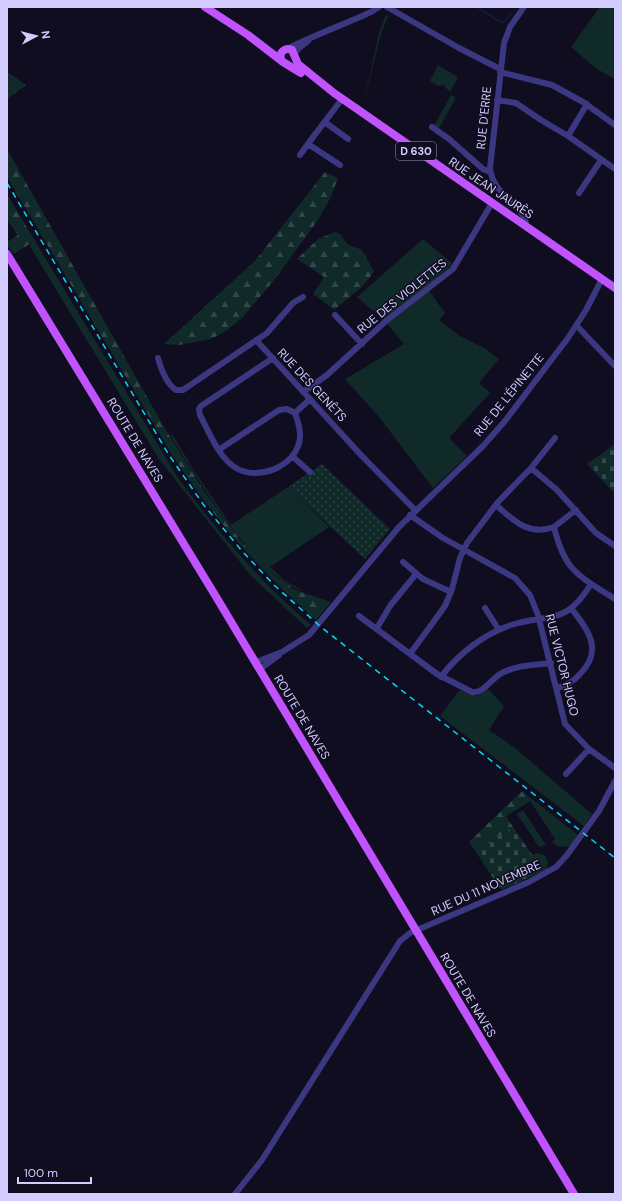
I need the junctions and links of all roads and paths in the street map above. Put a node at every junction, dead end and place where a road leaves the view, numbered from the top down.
1 (205, 7) edge
2 (379, 7) edge
3 (387, 7) edge
4 (524, 7) edge
5 (248, 35) junction
6 (314, 37) junction
7 (285, 49) junction
8 (294, 56) junction
9 (284, 61) junction
10 (500, 70) junction
11 (334, 93) junction
12 (342, 99) junction
13 (497, 100) junction
14 (587, 104) junction
15 (326, 123) junction
16 (615, 125) edge
17 (432, 127) dead end
18 (568, 136) junction
19 (348, 138) dead end
20 (308, 144) junction
21 (300, 155) dead end
22 (601, 160) junction
23 (340, 165) dead end
24 (615, 169) edge
25 (490, 172) junction
26 (579, 193) dead end
27 (492, 203) junction
28 (526, 226) junction
29 (7, 254) edge
30 (602, 279) junction
31 (615, 288) edge
32 (303, 297) dead end
33 (335, 315) dead end
34 (577, 326) junction
35 (256, 340) junction
36 (362, 344) junction
37 (158, 358) dead end
38 (273, 358) junction
39 (615, 366) edge
40 (302, 392) junction
41 (310, 400) junction
42 (295, 413) junction
43 (555, 438) dead end
44 (220, 449) junction
45 (292, 456) junction
46 (531, 468) junction
47 (310, 472) dead end
48 (496, 505) junction
49 (415, 510) junction
50 (576, 510) junction
51 (410, 515) junction
52 (554, 527) junction
53 (615, 546) edge
54 (464, 550) junction
55 (403, 562) dead end
56 (416, 574) junction
57 (591, 584) junction
58 (451, 592) junction
59 (615, 599) edge
60 (485, 608) dead end
61 (571, 608) junction
62 (360, 616) dead end
63 (540, 620) junction
64 (377, 628) junction
65 (499, 630) junction
66 (410, 654) junction
67 (551, 662) junction
68 (258, 666) junction
69 (441, 677) junction
70 (557, 688) junction
71 (589, 749) junction
72 (615, 768) edge
73 (566, 774) dead end
74 (615, 781) edge
75 (415, 931) junction
76 (235, 1194) edge
77 (574, 1194) edge

1 - 5 main road, RUE JEAN JAURÈS / D 630
2 - 6 street
3 - 10 street
4 - 10 street, RUE D'ERRE
5 - 7 main road, RUE JEAN JAURÈS / D 630
5 - 9 main road, RUE JEAN JAURÈS / D 630
6 - 7 street
6 - 8 street
7 - 8 main road
7 - 9 main road
8 - 9 main road
8 - 11 main road, RUE JEAN JAURÈS / D 630
9 - 11 main road, RUE JEAN JAURÈS / D 630
10 - 13 street, RUE D'ERRE
10 - 14 street
11 - 12 main road, RUE JEAN JAURÈS / D 630
12 - 15 street
12 - 27 main road, RUE JEAN JAURÈS / D 630
13 - 18 street
13 - 25 street, RUE D'ERRE
14 - 16 street
14 - 18 street
15 - 19 street
15 - 20 street
17 - 25 street
18 - 22 street
20 - 21 street
20 - 23 street
22 - 24 street
22 - 26 street
25 - 28 street
27 - 28 main road, RUE JEAN JAURÈS / D 630
27 - 36 street, RUE DES VIOLETTES
28 - 30 main road, RUE JEAN JAURÈS / D 630
29 - 68 main road, ROUTE DE NAVES
30 - 31 main road, RUE JEAN JAURÈS / D 630
30 - 34 street, RUE DE L'ÉPINETTE
32 - 35 street
33 - 36 street, RUE DES VIOLETTES
34 - 39 street
34 - 49 street, RUE DE L'ÉPINETTE
35 - 37 street
35 - 38 street, RUE DES GENÊTS
36 - 40 street, RUE DES VIOLETTES
38 - 40 street, RUE DES GENÊTS
38 - 44 street
40 - 41 street, RUE DES GENÊTS
41 - 42 street
41 - 49 street, RUE DES GENÊTS
42 - 44 street
42 - 45 street
43 - 46 street
44 - 45 street
45 - 47 street
46 - 48 street
46 - 50 street
48 - 52 street
48 - 54 street
49 - 51 street, RUE DE L'ÉPINETTE
50 - 52 street
50 - 53 street
51 - 54 street, RUE VICTOR HUGO
51 - 68 street, RUE DE L'ÉPINETTE
52 - 57 street
54 - 58 street
54 - 63 street, RUE VICTOR HUGO
55 - 56 street
56 - 58 street
56 - 64 street
57 - 59 street
57 - 61 street
58 - 66 street
60 - 65 street
61 - 63 street
61 - 70 street
62 - 64 street
63 - 65 street
63 - 67 street, RUE VICTOR HUGO
64 - 66 street
65 - 69 street
66 - 69 street
67 - 69 street
67 - 70 street, RUE VICTOR HUGO
68 - 75 main road, ROUTE DE NAVES
70 - 71 street, RUE VICTOR HUGO
71 - 72 street, RUE VICTOR HUGO
71 - 73 street
74 - 75 street, RUE DU 11 NOVEMBRE
75 - 76 street, RUE DU 11 NOVEMBRE
75 - 77 main road, ROUTE DE NAVES

